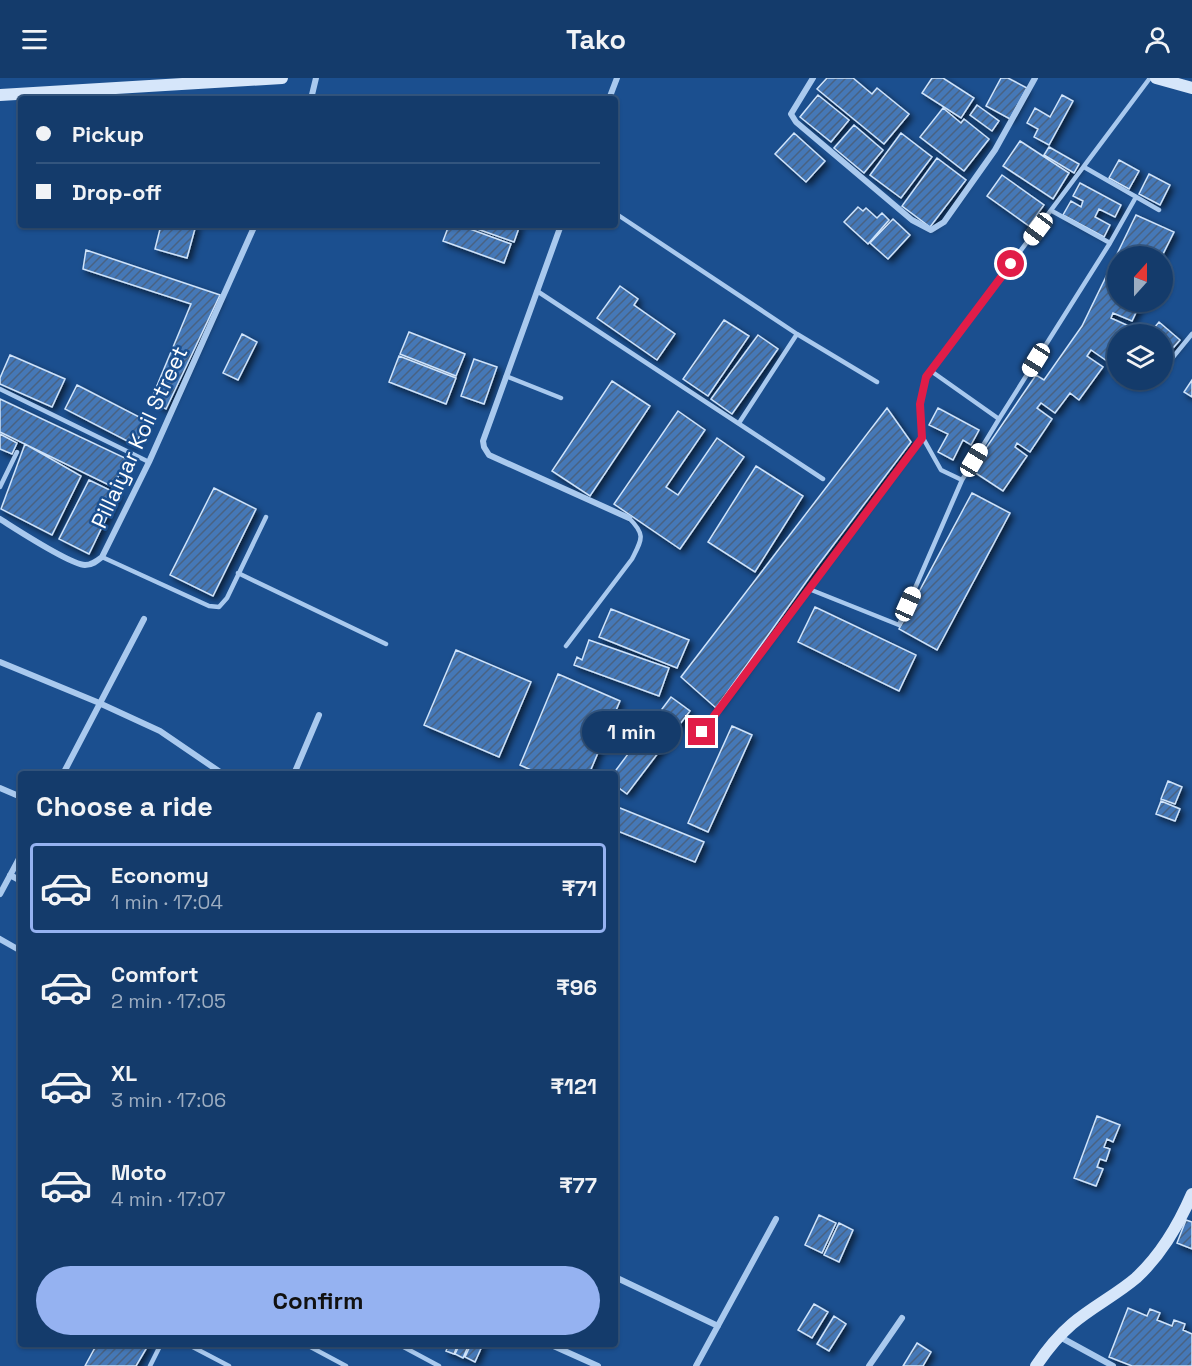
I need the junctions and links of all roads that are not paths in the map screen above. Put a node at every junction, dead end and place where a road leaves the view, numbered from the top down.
1 (282, 78) edge
2 (316, 78) edge
3 (617, 78) edge
4 (813, 78) edge
5 (1035, 78) edge
6 (1150, 78) edge
7 (1156, 78) edge
8 (1192, 88) edge
9 (0, 95) edge
10 (312, 96) edge
11 (610, 96) edge
12 (1084, 167) junction
13 (1136, 197) junction
14 (1159, 210) dead end
15 (1052, 211) junction
16 (618, 215) edge
17 (254, 228) edge
18 (560, 228) edge
19 (1110, 243) junction
20 (537, 291) junction
21 (797, 334) junction
22 (1192, 334) edge
23 (1173, 357) edge
24 (931, 371) junction
25 (506, 376) junction
26 (877, 382) dead end
27 (0, 389) edge
28 (561, 398) dead end
29 (999, 419) junction
30 (739, 423) junction
31 (922, 438) junction
32 (17, 452) dead end
33 (149, 462) junction
34 (823, 479) dead end
35 (962, 480) junction
36 (0, 487) edge
37 (266, 517) dead end
38 (629, 518) joint
39 (0, 519) edge
40 (102, 556) junction
41 (238, 573) junction
42 (809, 589) junction
43 (144, 619) dead end
44 (386, 644) dead end
45 (566, 646) dead end
46 (0, 662) edge
47 (100, 704) junction
48 (319, 715) dead end
49 (702, 732) dead end
50 (65, 771) edge
51 (219, 771) edge
52 (295, 771) edge
53 (0, 788) edge
54 (18, 796) edge
55 (18, 860) edge
56 (10, 875) junction
57 (18, 879) edge
58 (0, 894) edge
59 (0, 939) edge
60 (18, 949) edge
61 (1192, 1194) edge
62 (776, 1220) dead end
63 (618, 1278) edge
64 (902, 1318) dead end
65 (718, 1326) junction
66 (1059, 1337) junction
67 (160, 1347) edge
68 (193, 1347) edge
69 (311, 1347) edge
70 (404, 1347) edge
71 (556, 1347) edge
72 (150, 1366) edge
73 (229, 1366) edge
74 (346, 1366) edge
75 (439, 1366) edge
76 (598, 1366) edge
77 (696, 1366) edge
78 (869, 1366) edge
79 (1036, 1366) edge
80 (1113, 1366) edge

1 - 9 street
2 - 10 street
3 - 11 street
4 - 5 street
6 - 12 lane
7 - 8 street
12 - 13 lane
12 - 15 lane
13 - 14 lane
13 - 19 lane
15 - 19 lane
15 - 24 lane
16 - 21 lane
17 - 33 street, Pillaiyar Koil Street
18 - 20 street
19 - 29 lane
20 - 25 street
20 - 30 lane
21 - 26 lane
21 - 30 lane
22 - 23 lane
24 - 29 lane
24 - 31 lane
25 - 28 lane
25 - 38 street
27 - 33 lane
29 - 35 lane
30 - 34 lane
31 - 35 lane
31 - 42 lane
32 - 36 lane
33 - 40 street, Pillaiyar Koil Street
35 - 42 lane
37 - 41 lane
38 - 45 lane
39 - 40 street, Pillaiyar Koil Street
40 - 41 lane
41 - 44 lane
42 - 49 lane
43 - 47 street
46 - 47 street
47 - 50 street
47 - 51 street
48 - 52 street
53 - 54 street
55 - 56 street
56 - 57 street
56 - 58 street
59 - 60 street
61 - 66 street
62 - 65 street
63 - 65 street
64 - 78 street
65 - 77 street
66 - 79 street
66 - 80 street
67 - 72 lane
68 - 73 lane
69 - 74 lane
70 - 75 lane
71 - 76 street

